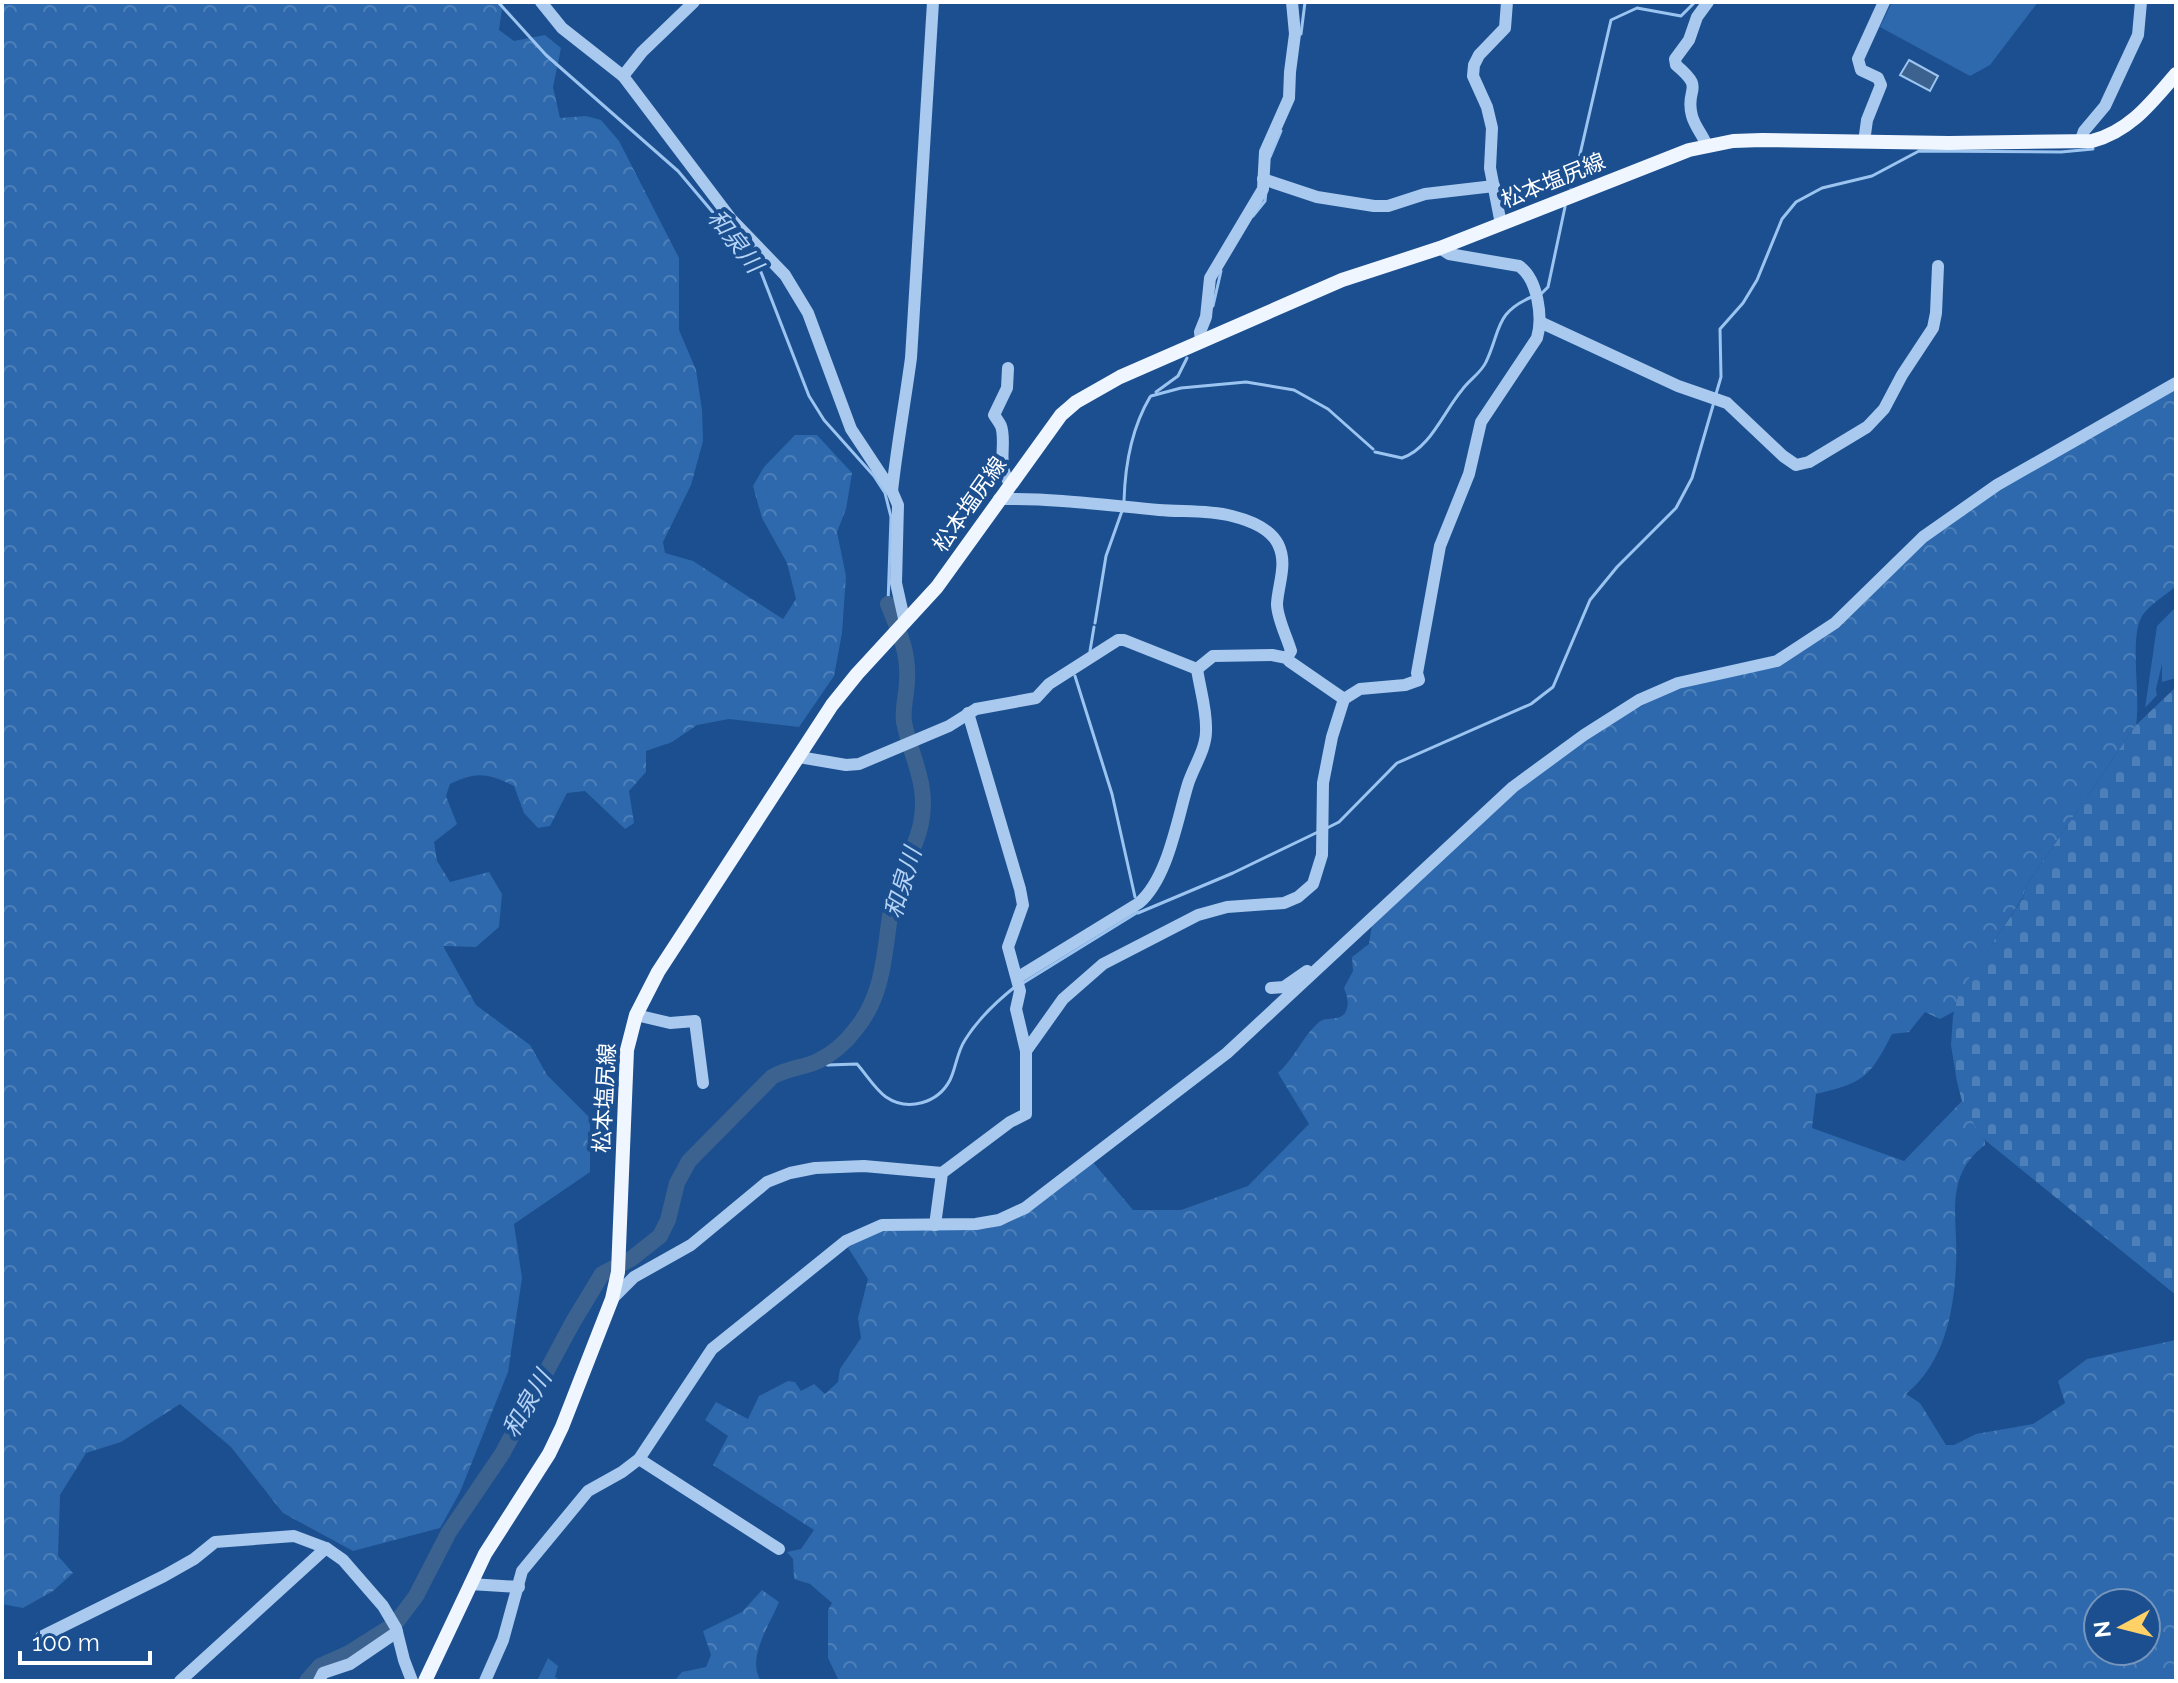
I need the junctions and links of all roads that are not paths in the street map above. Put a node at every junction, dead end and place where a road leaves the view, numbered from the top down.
1 (541, 2) edge
2 (694, 2) edge
3 (933, 2) edge
4 (1292, 2) edge
5 (1708, 2) edge
6 (1884, 2) edge
7 (2141, 2) edge
8 (1508, 4) edge
9 (2176, 74) edge
10 (623, 76) junction
11 (1864, 142) junction
12 (2080, 142) junction
13 (1707, 146) junction
14 (1263, 179) junction
15 (1494, 186) junction
16 (1501, 224) junction
17 (1440, 248) junction
18 (1938, 266) dead end
19 (1542, 323) junction
20 (1201, 342) junction
21 (1008, 368) dead end
22 (2176, 383) edge
23 (1010, 483) junction
24 (892, 491) junction
25 (999, 499) junction
26 (900, 628) junction
27 (1287, 658) junction
28 (1197, 669) junction
29 (1344, 699) junction
30 (968, 713) junction
31 (799, 757) junction
32 (1321, 966) junction
33 (1018, 984) junction
34 (1271, 988) dead end
35 (636, 1015) junction
36 (1026, 1051) junction
37 (699, 1078) dead end
38 (942, 1173) junction
39 (935, 1225) junction
40 (612, 1299) junction
41 (639, 1459) junction
42 (326, 1548) junction
43 (779, 1549) dead end
44 (470, 1584) junction
45 (519, 1587) junction
46 (396, 1630) junction
47 (41, 1637) dead end
48 (180, 1681) edge
49 (319, 1681) edge
50 (412, 1681) edge
51 (425, 1681) edge
52 (485, 1681) edge

1 - 10 street
2 - 10 street
3 - 24 street
4 - 14 street
5 - 13 street
6 - 11 street
7 - 12 street
8 - 15 street
9 - 12 main road, 松本塩尻線
10 - 24 street
11 - 12 main road, 松本塩尻線
11 - 13 main road, 松本塩尻線
13 - 16 main road, 松本塩尻線
14 - 15 street
14 - 20 street
15 - 16 street
16 - 17 main road, 松本塩尻線
17 - 19 street
17 - 20 main road, 松本塩尻線
18 - 19 street
19 - 29 street
20 - 23 main road, 松本塩尻線
21 - 23 street
22 - 32 street
23 - 25 main road, 松本塩尻線
24 - 26 street
25 - 26 main road, 松本塩尻線
25 - 27 street
26 - 31 main road, 松本塩尻線
27 - 28 street
27 - 29 street
28 - 30 street
28 - 33 street
29 - 36 street
30 - 31 street
30 - 33 street
31 - 35 main road, 松本塩尻線
32 - 34 street
32 - 39 street
33 - 36 street
35 - 37 street
35 - 40 main road, 松本塩尻線
36 - 38 street
38 - 39 street
38 - 40 street
39 - 41 street
40 - 44 main road, 松本塩尻線
41 - 43 street
41 - 45 street
42 - 46 street
42 - 47 street
42 - 48 street
44 - 45 street
44 - 51 main road, 松本塩尻線
45 - 52 street
46 - 49 street
46 - 50 street

